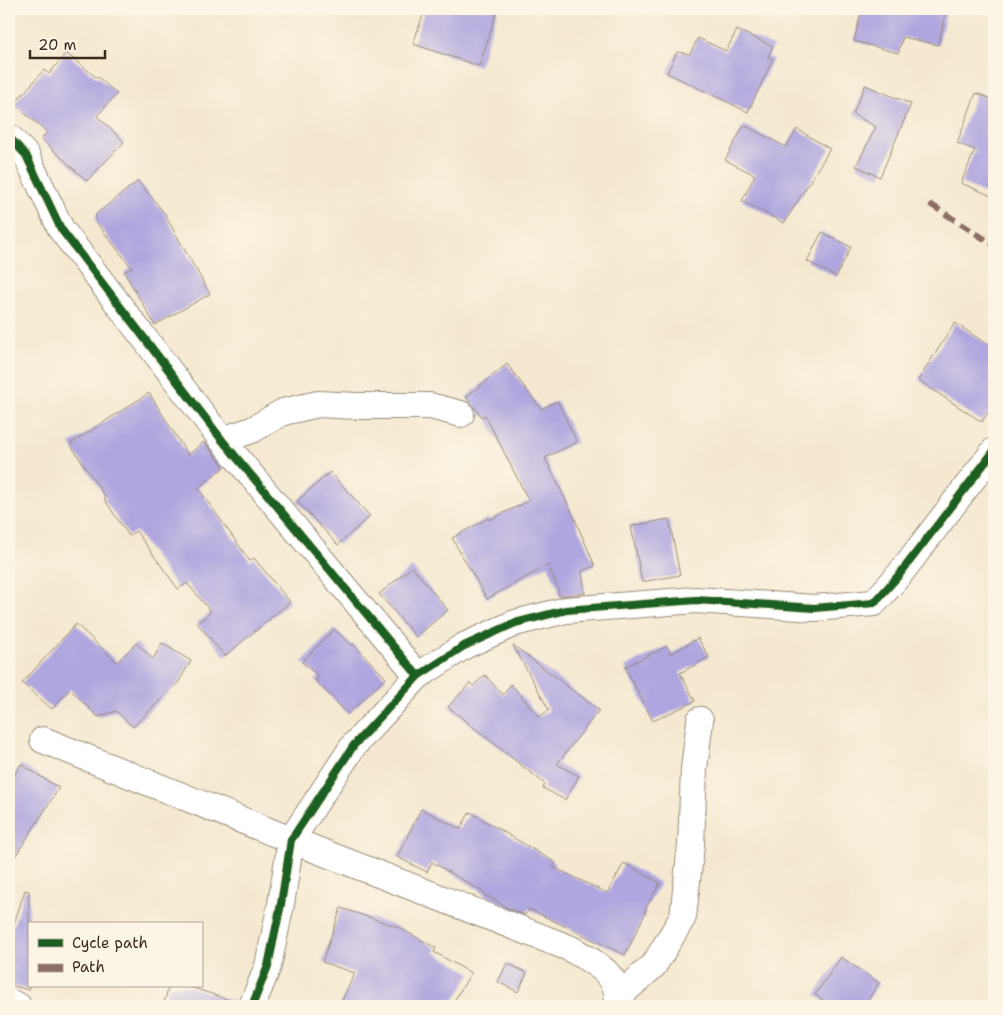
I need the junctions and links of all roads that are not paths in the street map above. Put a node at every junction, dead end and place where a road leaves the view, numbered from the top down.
1 (9, 137) edge
2 (460, 414) dead end
3 (222, 440) junction
4 (994, 451) edge
5 (418, 676) junction
6 (700, 720) dead end
7 (43, 740) dead end
8 (291, 840) junction
9 (618, 1001) edge
10 (9, 1002) edge
11 (18, 1006) edge
12 (252, 1006) edge

1 - 3 street
2 - 3 street
3 - 5 street
4 - 5 street
5 - 8 street
6 - 9 street
7 - 8 street
8 - 9 street
8 - 12 street
10 - 11 street

